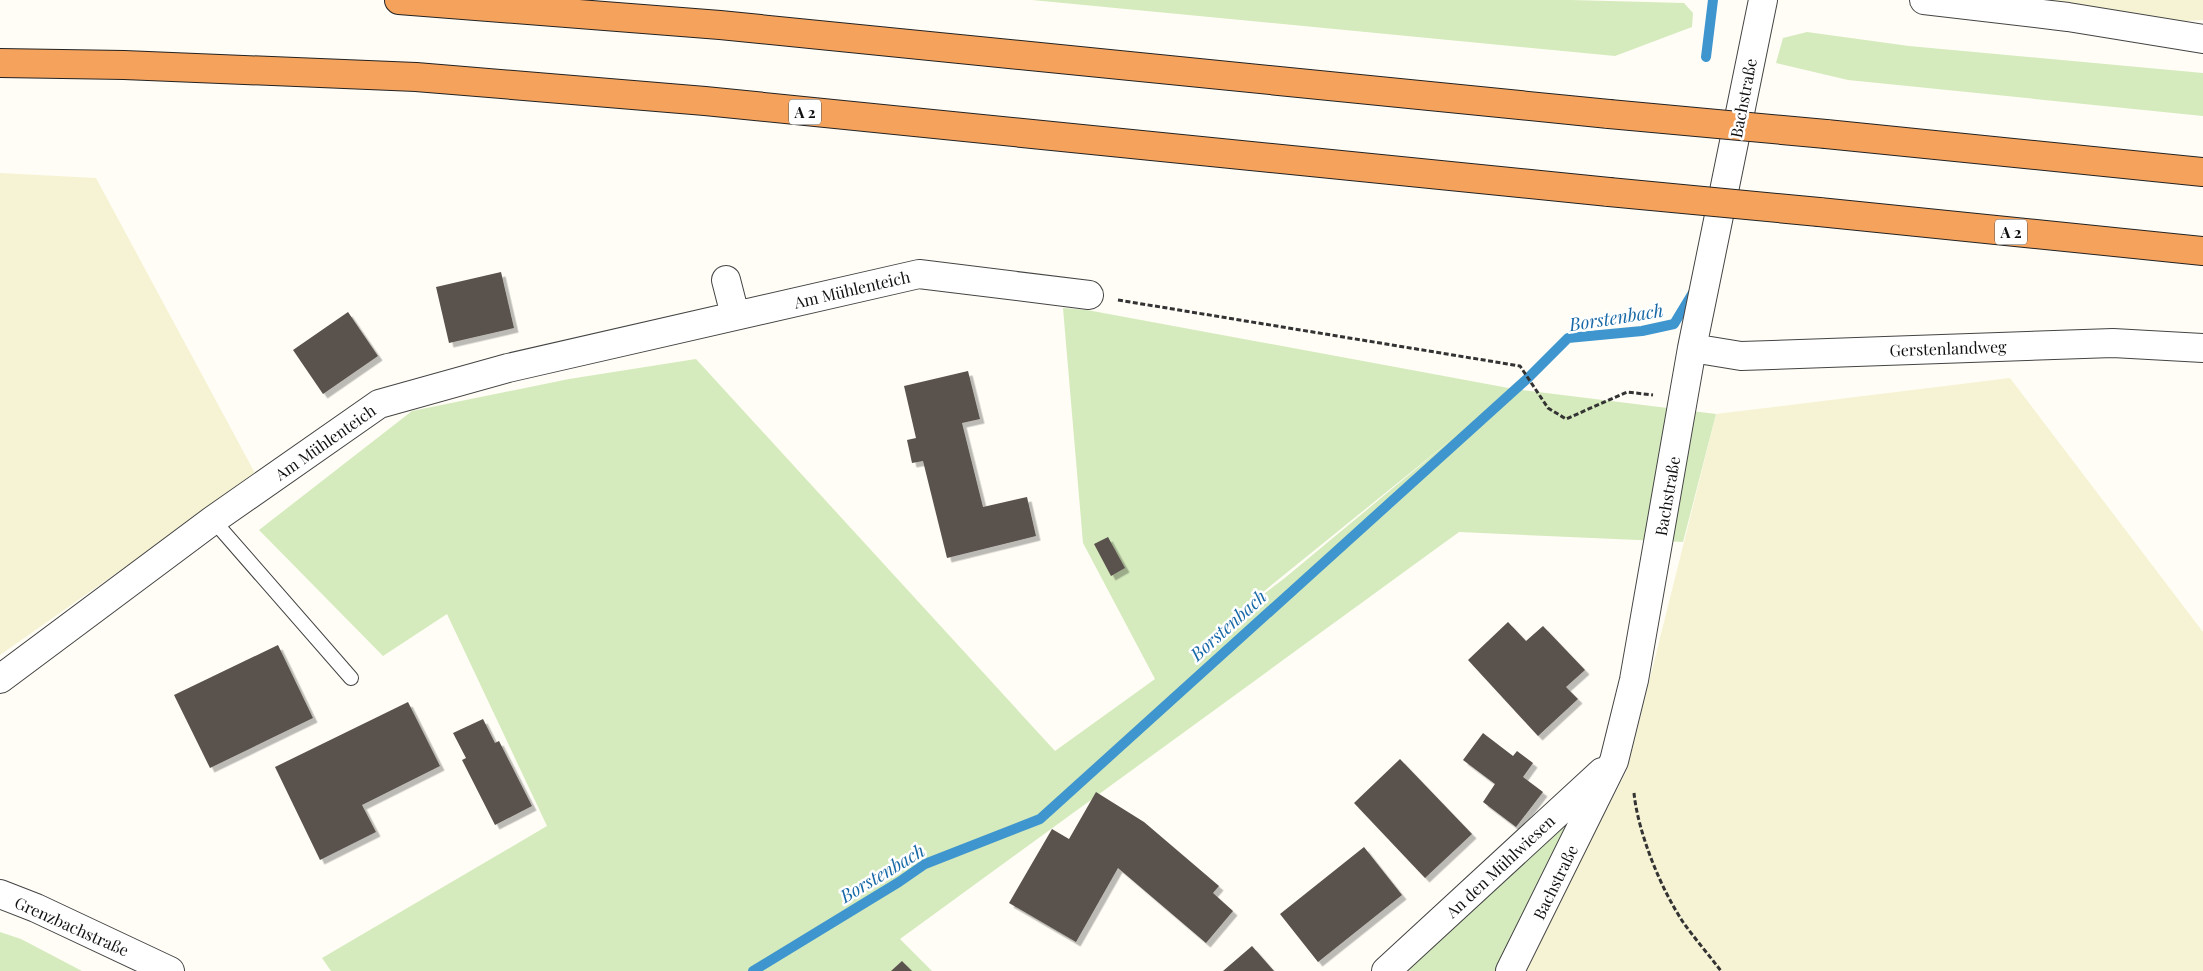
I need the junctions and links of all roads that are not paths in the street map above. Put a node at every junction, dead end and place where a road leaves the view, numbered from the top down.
1 (399, 0) edge
2 (1763, 0) edge
3 (1924, 0) edge
4 (2203, 39) edge
5 (0, 63) edge
6 (2203, 172) edge
7 (2203, 251) edge
8 (726, 280) dead end
9 (1089, 295) road end
10 (735, 315) junction
11 (1692, 348) junction
12 (2203, 348) edge
13 (213, 520) junction
14 (351, 678) dead end
15 (0, 679) edge
16 (1614, 761) junction
17 (0, 894) edge
18 (170, 971) edge
19 (1386, 971) edge
20 (1510, 971) edge

1 - 6 highway, bridge
2 - 11 street, Bachstraße
3 - 4 street
5 - 7 highway, A 2, bridge
8 - 10 street
9 - 10 street, Am Mühlenteich
10 - 13 street, Am Mühlenteich
11 - 12 street, Gerstenlandweg
11 - 16 street, Bachstraße
13 - 14 lane
13 - 15 street, Am Mühlenteich
16 - 19 street, An den Mühlwiesen
16 - 20 street, Bachstraße
17 - 18 street, Grenzbachstraße

